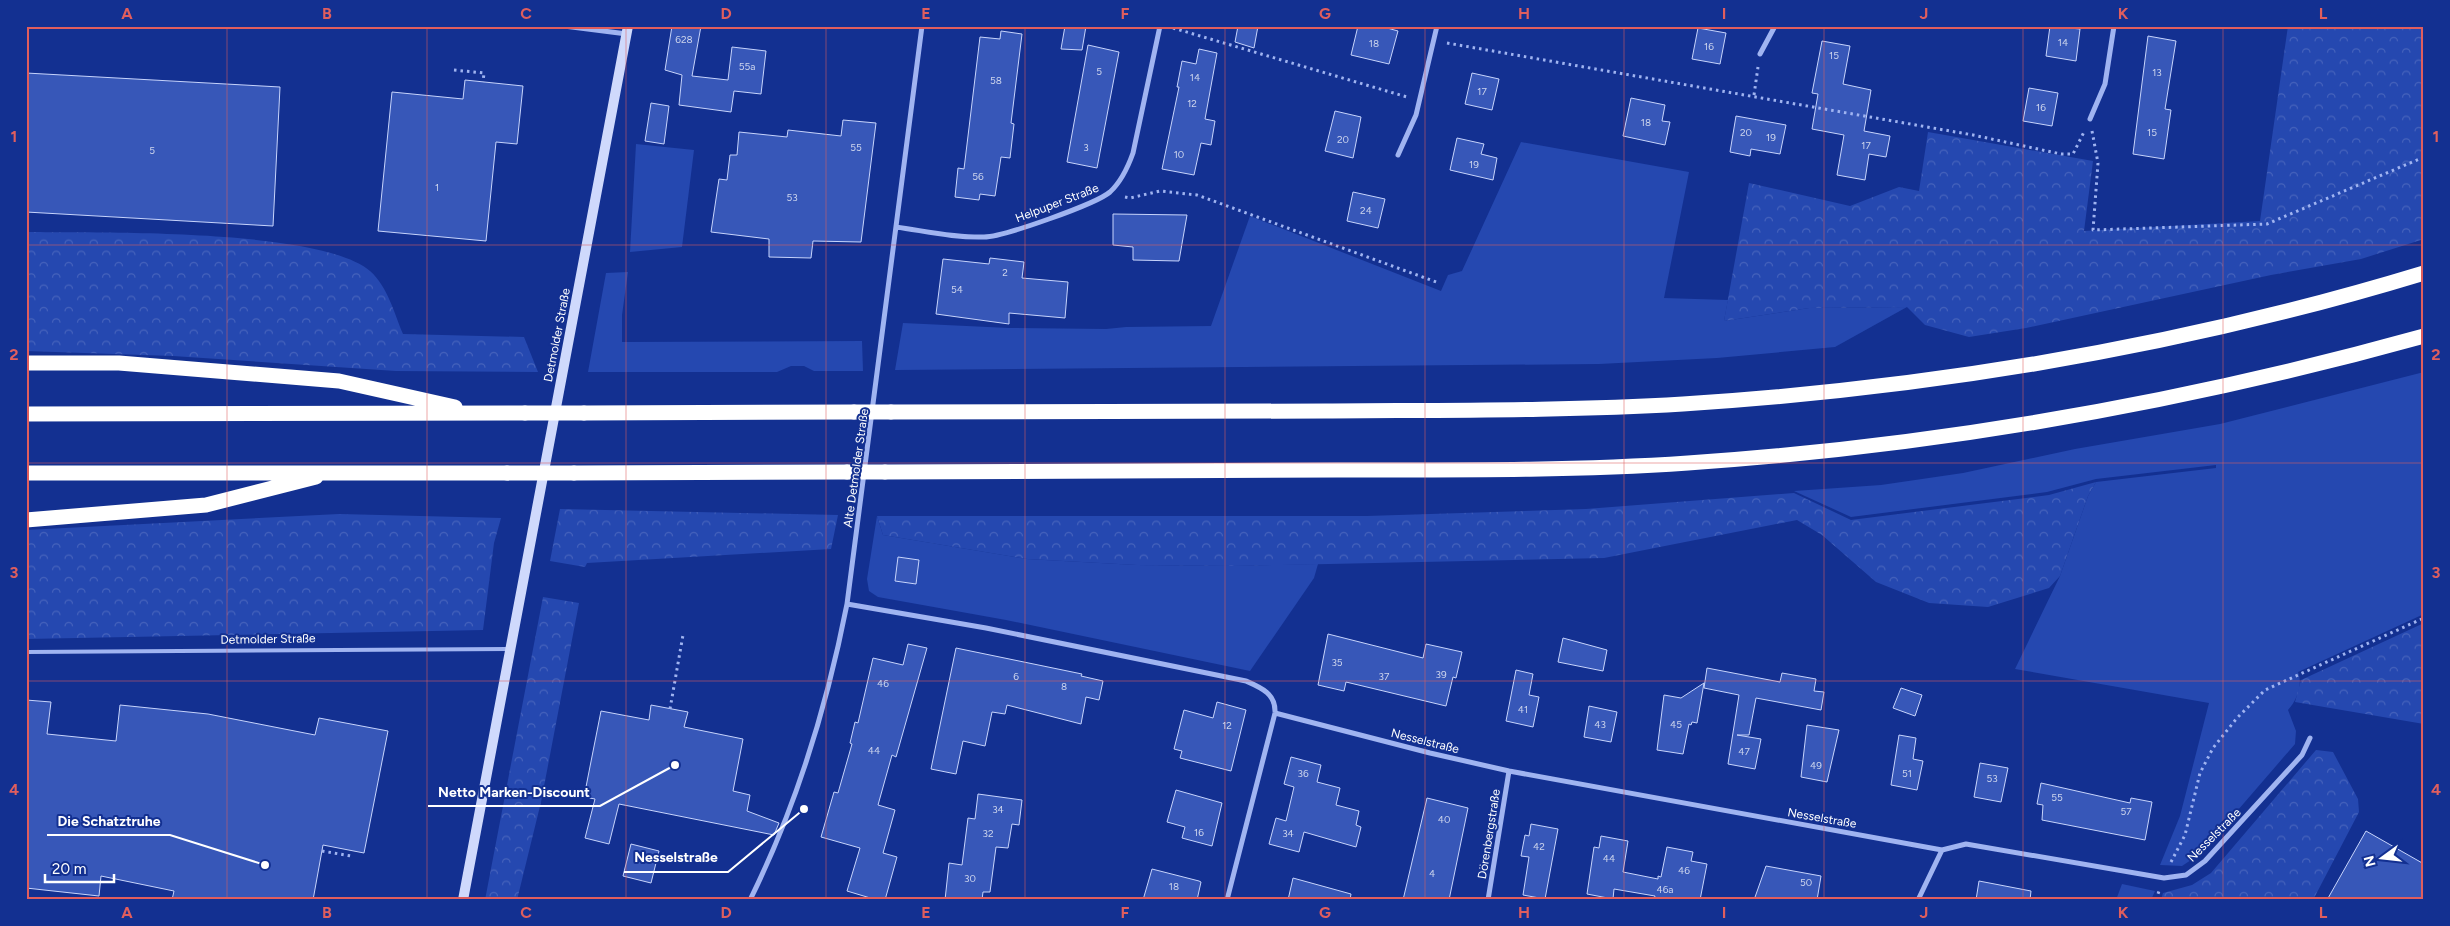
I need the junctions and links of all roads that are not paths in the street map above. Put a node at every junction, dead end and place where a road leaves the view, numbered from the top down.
1 (564, 26) edge
2 (922, 26) edge
3 (1160, 26) edge
4 (1437, 26) edge
5 (1775, 26) edge
6 (2114, 26) edge
7 (627, 30) edge
8 (1760, 54) road end
9 (2090, 119) road end
10 (1398, 155) dead end
11 (896, 227) junction
12 (2424, 273) edge
13 (2424, 336) edge
14 (26, 363) edge
15 (26, 414) edge
16 (483, 414) junction
17 (337, 471) junction
18 (26, 473) edge
19 (26, 520) edge
20 (847, 604) junction
21 (510, 649) junction
22 (26, 652) edge
23 (1275, 713) junction
24 (2310, 738) dead end
25 (1509, 771) junction
26 (1942, 850) junction
27 (752, 899) edge
28 (463, 900) edge
29 (1227, 900) edge
30 (1488, 900) edge
31 (1918, 900) edge

1 - 7 street
2 - 11 street, Alte Detmolder Straße
3 - 11 street, Helpuper Straße
4 - 10 street
5 - 8 street
6 - 9 street
7 - 21 street, Detmolder Straße
11 - 20 street, Alte Detmolder Straße
12 - 16 highway, bridge
13 - 17 highway, bridge
14 - 16 highway
15 - 16 highway
17 - 18 highway
17 - 19 highway
20 - 23 street
20 - 27 street, Alte Detmolder Straße
21 - 22 lane, Detmolder Straße
21 - 28 street, Detmolder Straße
23 - 25 street, Nesselstraße
23 - 29 street
24 - 26 street, Nesselstraße
25 - 26 street, Nesselstraße
25 - 30 street, Dörenbergstraße
26 - 31 street

